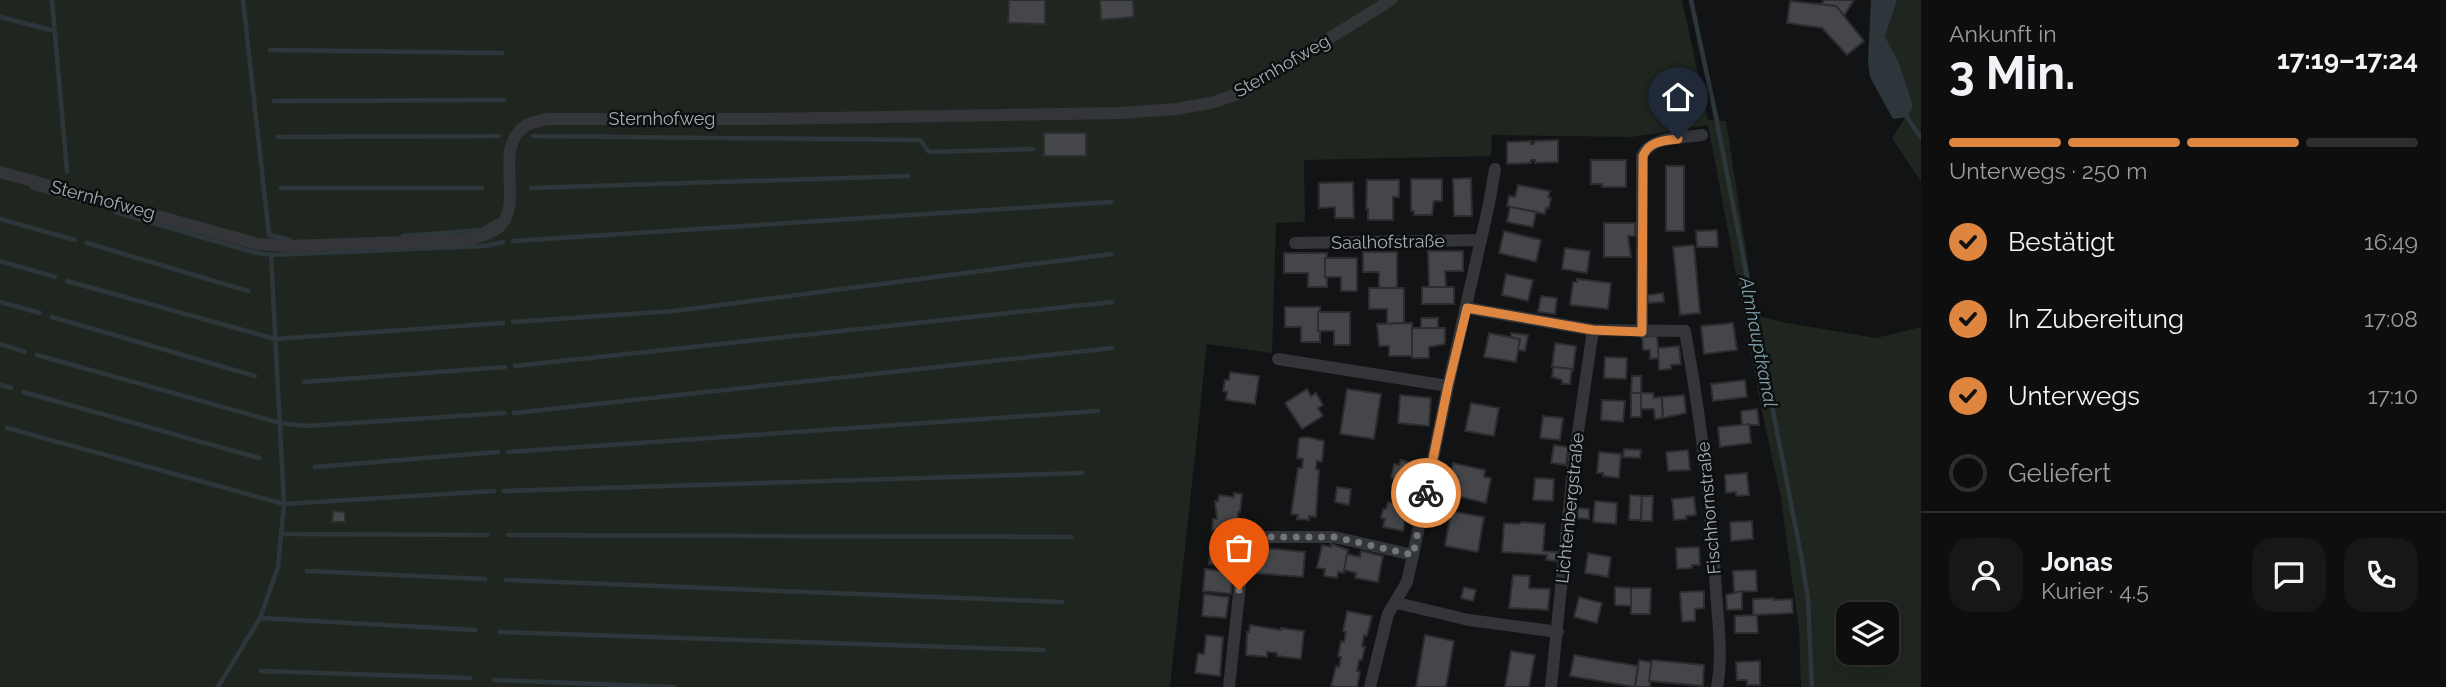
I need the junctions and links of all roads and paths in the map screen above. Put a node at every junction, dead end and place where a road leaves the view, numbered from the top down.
1 (1391, 0) edge
2 (1702, 135) dead end
3 (1495, 169) dead end
4 (0, 172) edge
5 (1481, 240) junction
6 (1295, 243) dead end
7 (1467, 308) junction
8 (1593, 330) junction
9 (1642, 332) junction
10 (1278, 359) dead end
11 (1448, 386) junction
12 (1413, 555) junction
13 (1397, 603) junction
14 (1558, 632) junction
15 (1229, 687) edge
16 (1370, 687) edge
17 (1551, 687) edge
18 (1717, 687) edge

1 - 4 street, Sternhofweg
2 - 9 street
3 - 5 street
5 - 6 street, Saalhofstraße
5 - 7 street
7 - 8 street
7 - 11 street
8 - 9 street
8 - 14 street, Lichtenbergstraße
9 - 18 street, Fischhornstraße
10 - 11 street
11 - 12 street
12 - 13 street
12 - 15 street
13 - 14 street
13 - 16 street
14 - 17 street, Lichtenbergstraße

